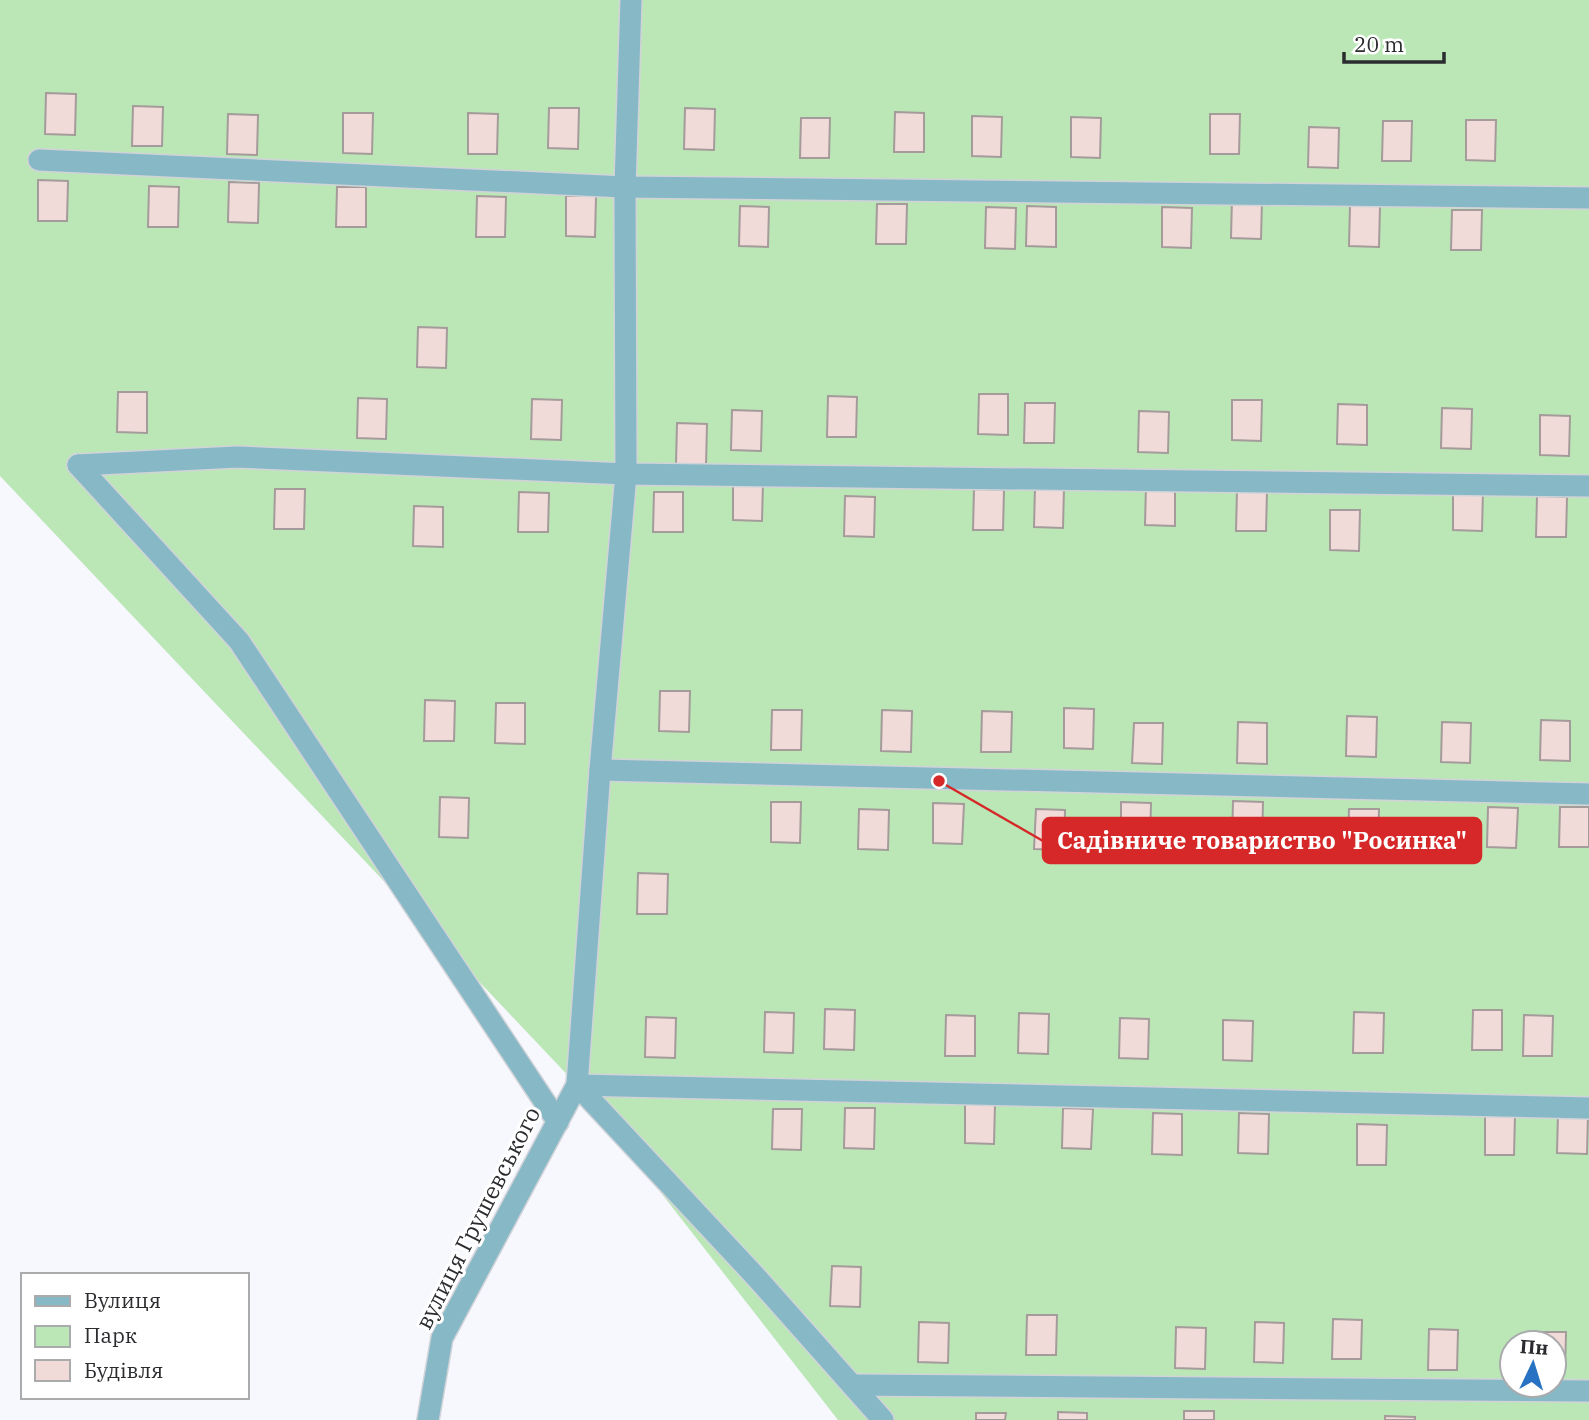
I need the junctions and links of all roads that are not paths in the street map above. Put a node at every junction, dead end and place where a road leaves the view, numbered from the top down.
1 (631, 0) edge
2 (40, 160) dead end
3 (625, 187) junction
4 (1589, 198) edge
5 (626, 474) junction
6 (1589, 486) edge
7 (600, 770) junction
8 (1589, 794) edge
9 (577, 1085) junction
10 (1589, 1108) edge
11 (558, 1122) junction
12 (852, 1385) junction
13 (1589, 1391) edge
14 (428, 1420) edge
15 (884, 1420) edge

1 - 3 street
2 - 3 street
3 - 4 street
3 - 5 street
5 - 6 street
5 - 7 street
5 - 11 street
7 - 8 street
7 - 9 street
9 - 10 street
9 - 11 street, вулиця Грушевського
9 - 12 street
11 - 14 street, вулиця Грушевського
12 - 13 street
12 - 15 street

